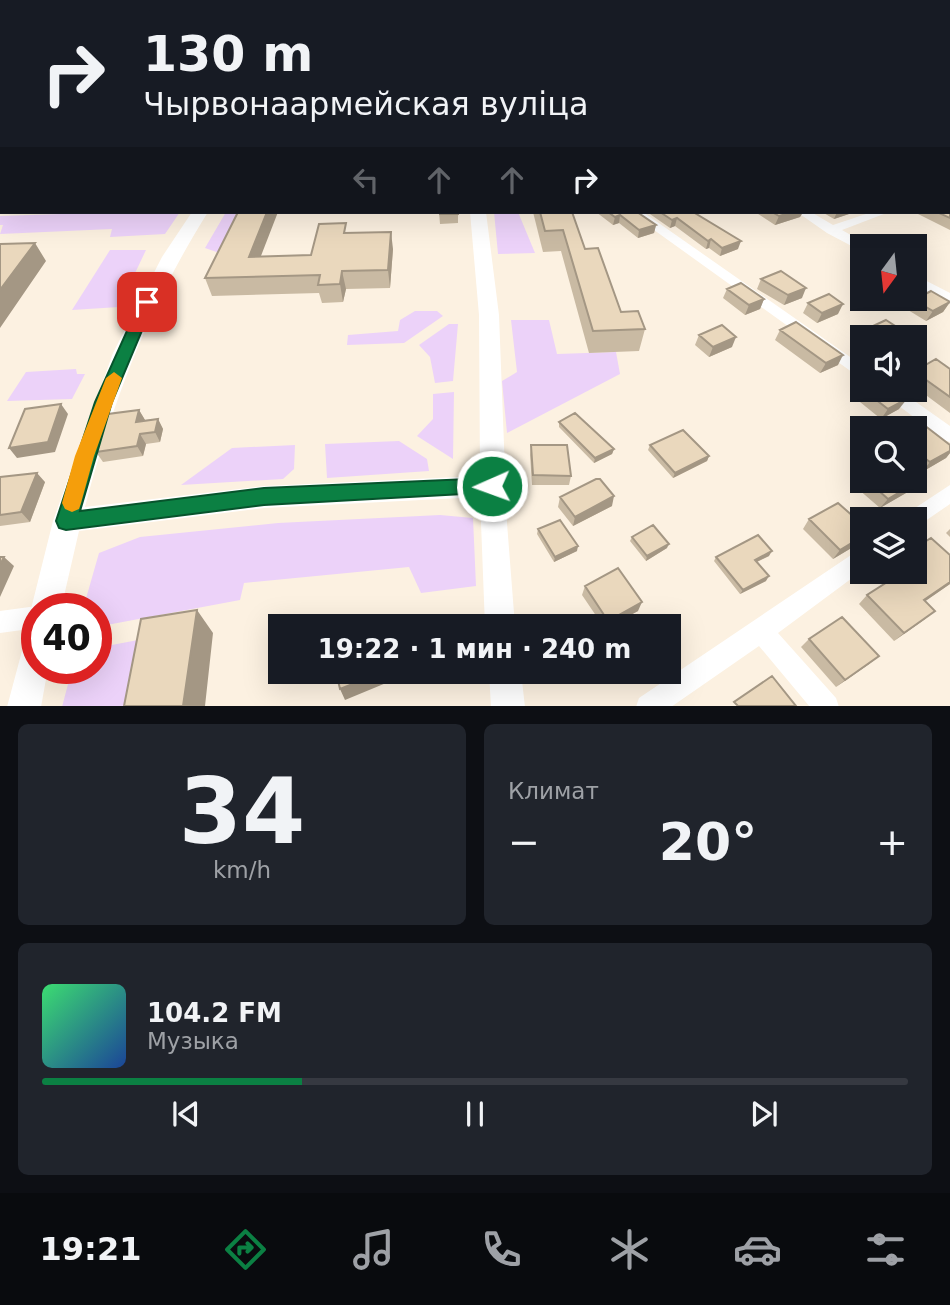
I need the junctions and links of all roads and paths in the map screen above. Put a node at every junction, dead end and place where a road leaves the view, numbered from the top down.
1 (199, 214) edge
2 (478, 214) edge
3 (638, 214) edge
4 (806, 214) edge
5 (877, 214) edge
6 (831, 230) junction
7 (850, 241) edge
8 (928, 286) edge
9 (950, 299) edge
10 (850, 365) edge
11 (903, 402) edge
12 (950, 435) edge
13 (492, 486) junction
14 (950, 493) edge
15 (927, 510) edge
16 (66, 521) junction
17 (850, 566) edge
18 (50, 593) edge
19 (499, 614) edge
20 (21, 619) edge
21 (0, 622) edge
22 (761, 631) junction
23 (29, 684) edge
24 (506, 684) edge
25 (24, 706) edge
26 (508, 706) edge
27 (649, 706) edge
28 (827, 706) edge

1 - 16 street
2 - 13 street
3 - 10 street
4 - 6 street
5 - 6 street
6 - 7 street
8 - 9 street
11 - 12 street
13 - 16 street
13 - 19 street
14 - 15 street
16 - 18 street
17 - 22 street
20 - 21 street
22 - 27 street
22 - 28 street
23 - 25 street
24 - 26 street

